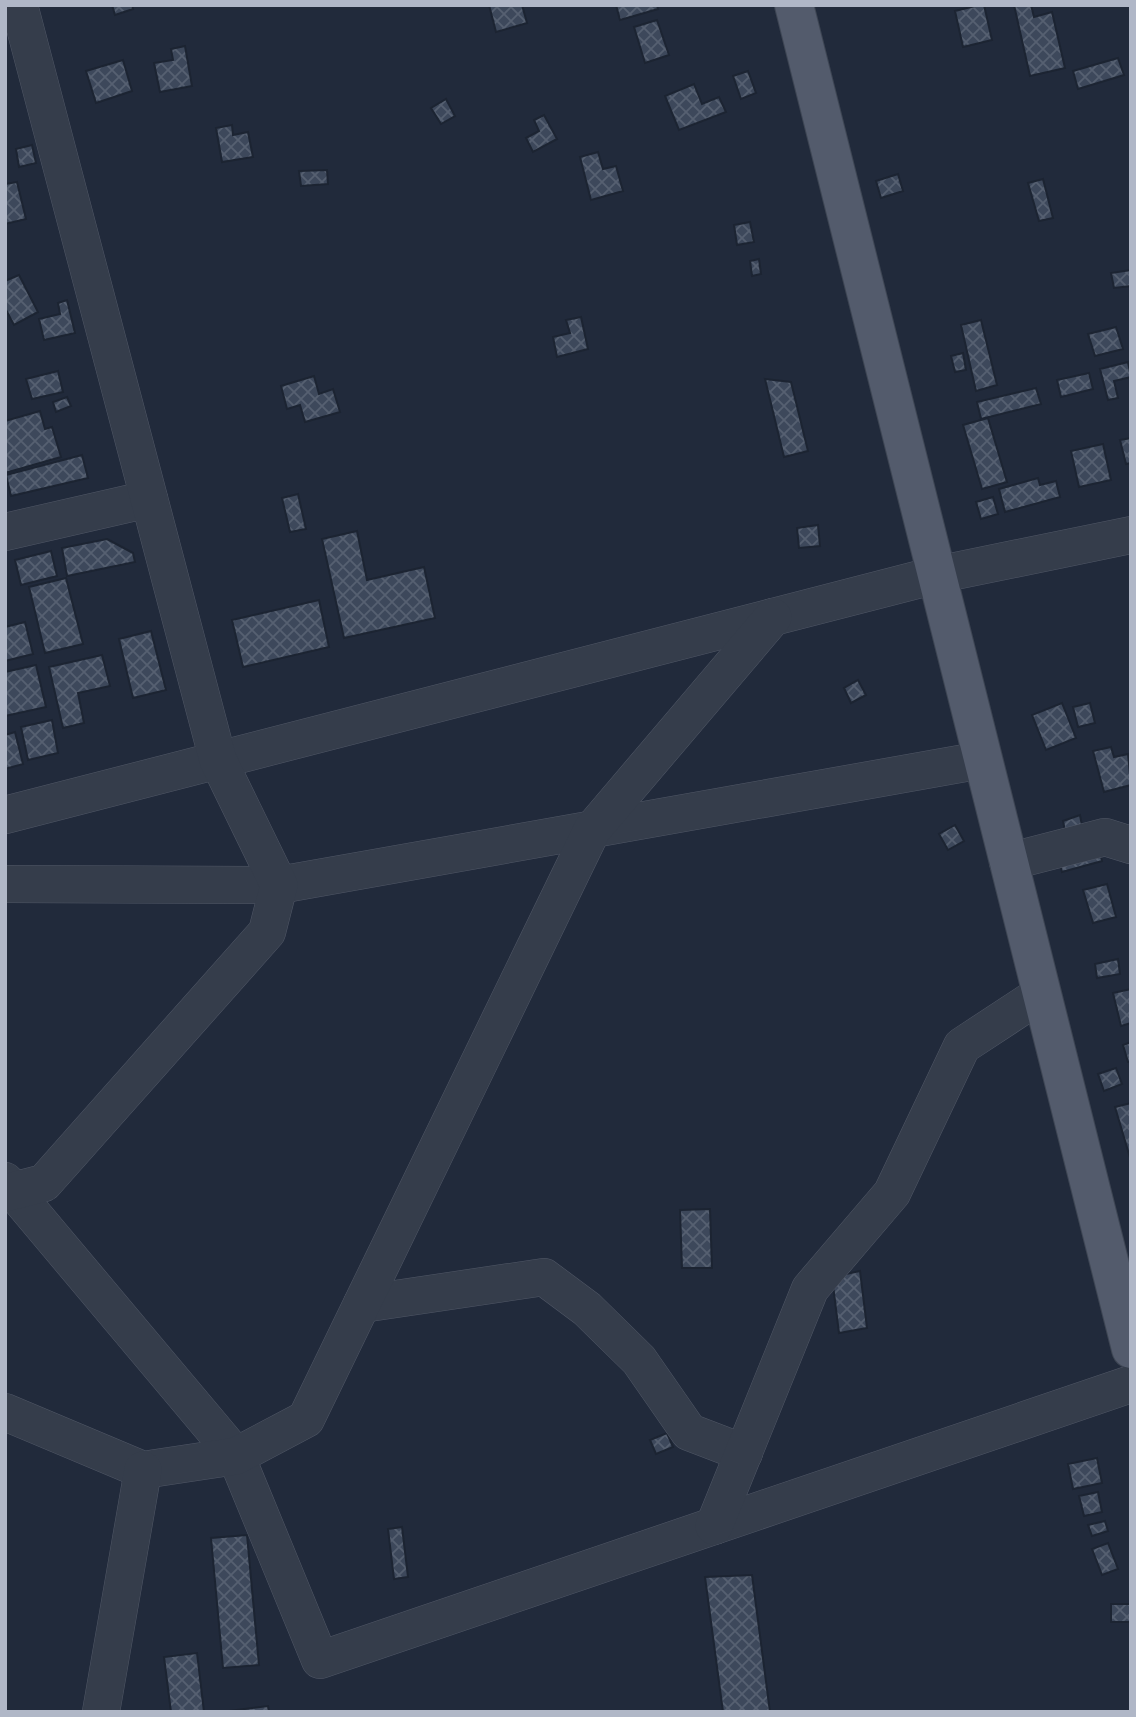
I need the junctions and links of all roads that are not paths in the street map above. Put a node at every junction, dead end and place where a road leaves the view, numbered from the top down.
1 (19, 5) edge
2 (794, 5) edge
3 (149, 499) junction
4 (5, 532) edge
5 (1131, 535) edge
6 (936, 575) junction
7 (773, 617) junction
8 (218, 760) junction
9 (982, 760) junction
10 (5, 815) edge
11 (592, 830) junction
12 (1131, 845) edge
13 (1008, 862) junction
14 (5, 884) edge
15 (279, 885) junction
16 (1041, 993) junction
17 (9, 1188) edge
18 (362, 1304) junction
19 (1131, 1349) edge
20 (1131, 1384) edge
21 (5, 1412) edge
22 (744, 1453) junction
23 (236, 1456) junction
24 (143, 1470) junction
25 (714, 1526) junction
26 (101, 1712) edge

1 - 3 street
2 - 6 main road
3 - 4 street
3 - 8 street
5 - 6 street
6 - 7 street
6 - 9 main road
7 - 8 street
7 - 11 street
8 - 10 street
8 - 15 street
9 - 11 street
9 - 13 main road
11 - 15 street
11 - 18 street
12 - 13 street
13 - 16 main road
14 - 15 street
15 - 17 street
16 - 19 main road
16 - 22 street
17 - 23 street
18 - 22 street
18 - 23 street
20 - 25 street
21 - 24 street
22 - 25 street
23 - 24 street
23 - 25 street
24 - 26 street

